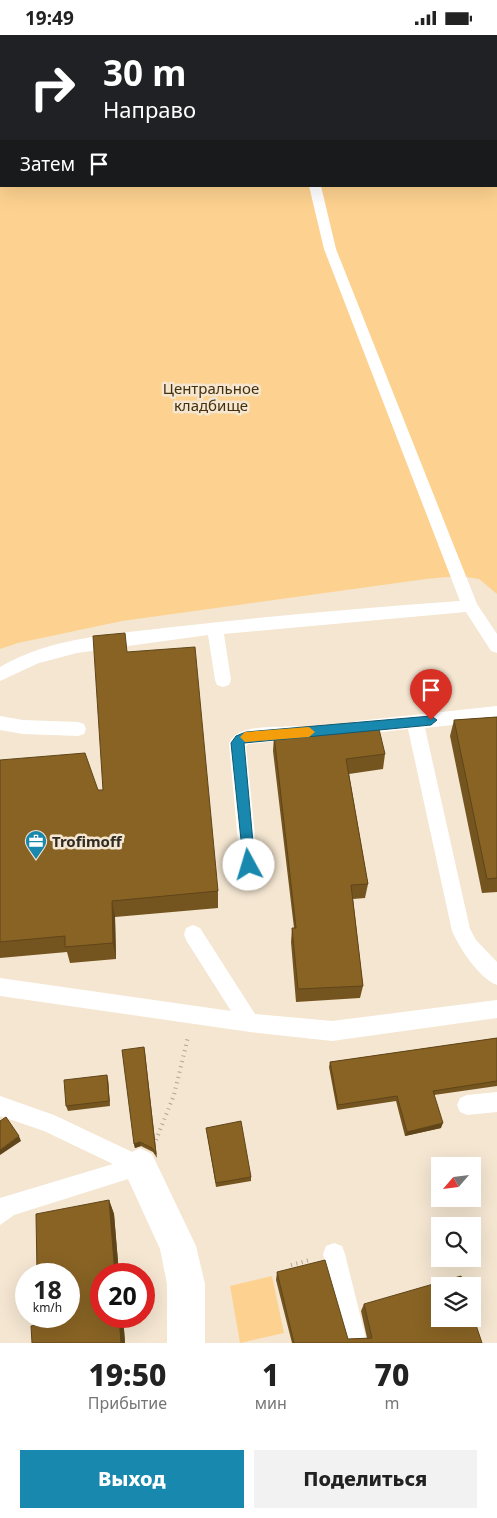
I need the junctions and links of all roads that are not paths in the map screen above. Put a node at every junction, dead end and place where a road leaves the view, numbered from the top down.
1 (315, 187) edge
2 (470, 606) junction
3 (215, 628) junction
4 (497, 647) edge
5 (0, 675) edge
6 (224, 680) dead end
7 (497, 713) edge
8 (415, 722) junction
9 (0, 723) edge
10 (78, 729) dead end
11 (338, 729) edge
12 (310, 732) edge
13 (249, 865) dead end
14 (193, 934) dead end
15 (497, 976) edge
16 (0, 987) edge
17 (497, 1009) edge
18 (250, 1023) junction
19 (497, 1102) edge
20 (467, 1105) dead end
21 (0, 1106) edge
22 (140, 1166) junction
23 (0, 1214) edge
24 (334, 1254) dead end
25 (186, 1343) edge
26 (356, 1343) edge

1 - 2 lane
2 - 3 lane
2 - 4 lane
3 - 5 lane
3 - 6 lane
7 - 8 lane
8 - 11 lane
8 - 15 lane
9 - 10 lane
12 - 13 lane
14 - 18 lane
16 - 18 lane
17 - 18 lane
19 - 20 lane
21 - 22 lane
22 - 23 lane
22 - 25 street
24 - 26 lane

